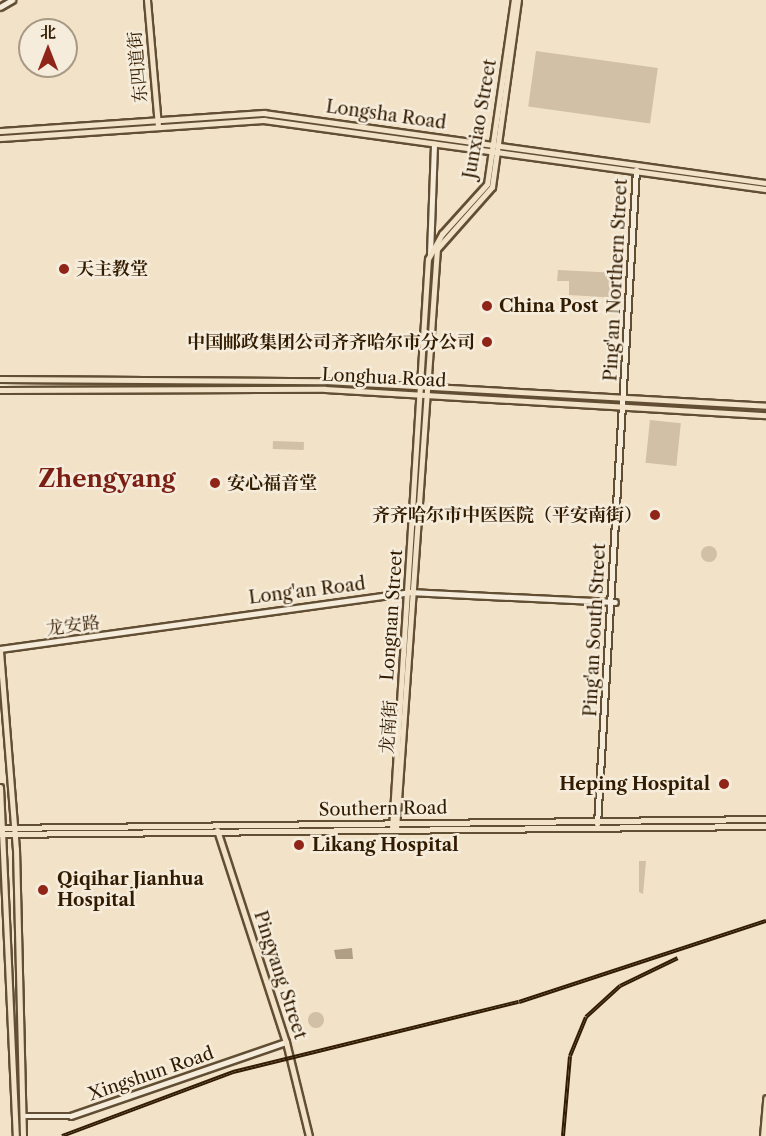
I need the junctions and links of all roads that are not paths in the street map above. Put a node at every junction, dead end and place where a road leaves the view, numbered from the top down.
1 (12, 0) edge
2 (147, 0) edge
3 (516, 0) edge
4 (0, 7) edge
5 (158, 123) junction
6 (159, 130) junction
7 (0, 131) edge
8 (0, 138) edge
9 (434, 144) junction
10 (495, 150) junction
11 (636, 168) junction
12 (766, 183) edge
13 (766, 189) edge
14 (432, 214) dead end
15 (430, 255) junction
16 (436, 257) joint
17 (0, 379) edge
18 (423, 387) junction
19 (0, 390) edge
20 (423, 395) junction
21 (623, 398) junction
22 (622, 406) junction
23 (766, 406) edge
24 (766, 415) edge
25 (412, 592) junction
26 (613, 602) junction
27 (0, 650) edge
28 (0, 787) edge
29 (766, 819) edge
30 (597, 824) junction
31 (394, 826) junction
32 (766, 826) edge
33 (216, 828) junction
34 (2, 831) edge
35 (14, 831) junction
36 (286, 1042) junction
37 (766, 1098) edge
38 (23, 1116) junction
39 (16, 1136) edge
40 (23, 1136) edge
41 (309, 1136) edge
42 (764, 1136) edge

1 - 4 street
2 - 5 main road, 东四道街
3 - 10 main road, Junxiao Street
5 - 6 main road, 东四道街
5 - 7 main road, Longsha Road
5 - 10 main road, Longsha Road
6 - 8 main road, Longsha Road
6 - 9 main road, Longsha Road
9 - 10 main road, Longsha Road
9 - 15 street
10 - 11 main road, Longsha Road
10 - 15 main road, Junxiao Street
10 - 16 main road, Junxiao Street
11 - 12 main road, Longsha Road
11 - 13 main road, Longsha Road
11 - 21 street, Ping'an Northern Street
14 - 15 street
15 - 18 main road, Longnan Street
16 - 18 main road, Longnan Street
17 - 18 main road, Longhua Road
18 - 20 main road, Longnan Street
18 - 21 main road, Longhua Road
19 - 20 main road, Longhua Road
20 - 22 main road, Longhua Road
20 - 25 main road, Longnan Street
21 - 22 street, Ping'an South Street
21 - 23 main road, Longhua Road
22 - 24 main road, Longhua Road
22 - 26 street, Ping'an South Street
25 - 26 street, Long'an Road
25 - 27 street, Long'an Road
25 - 31 main road, 龙南街
26 - 30 street, Ping'an South Street
27 - 35 main road
28 - 34 main road
29 - 30 main road, Southern Road
30 - 31 main road, Southern Road
30 - 32 main road, Southern Road
31 - 33 main road, Southern Road
33 - 35 main road, Southern Road
33 - 36 main road, Pingyang Street
34 - 35 main road, Southern Road
34 - 39 main road
35 - 38 main road
36 - 38 street, Xingshun Road
36 - 41 main road, Pingyang Street
37 - 42 main road
38 - 40 main road

